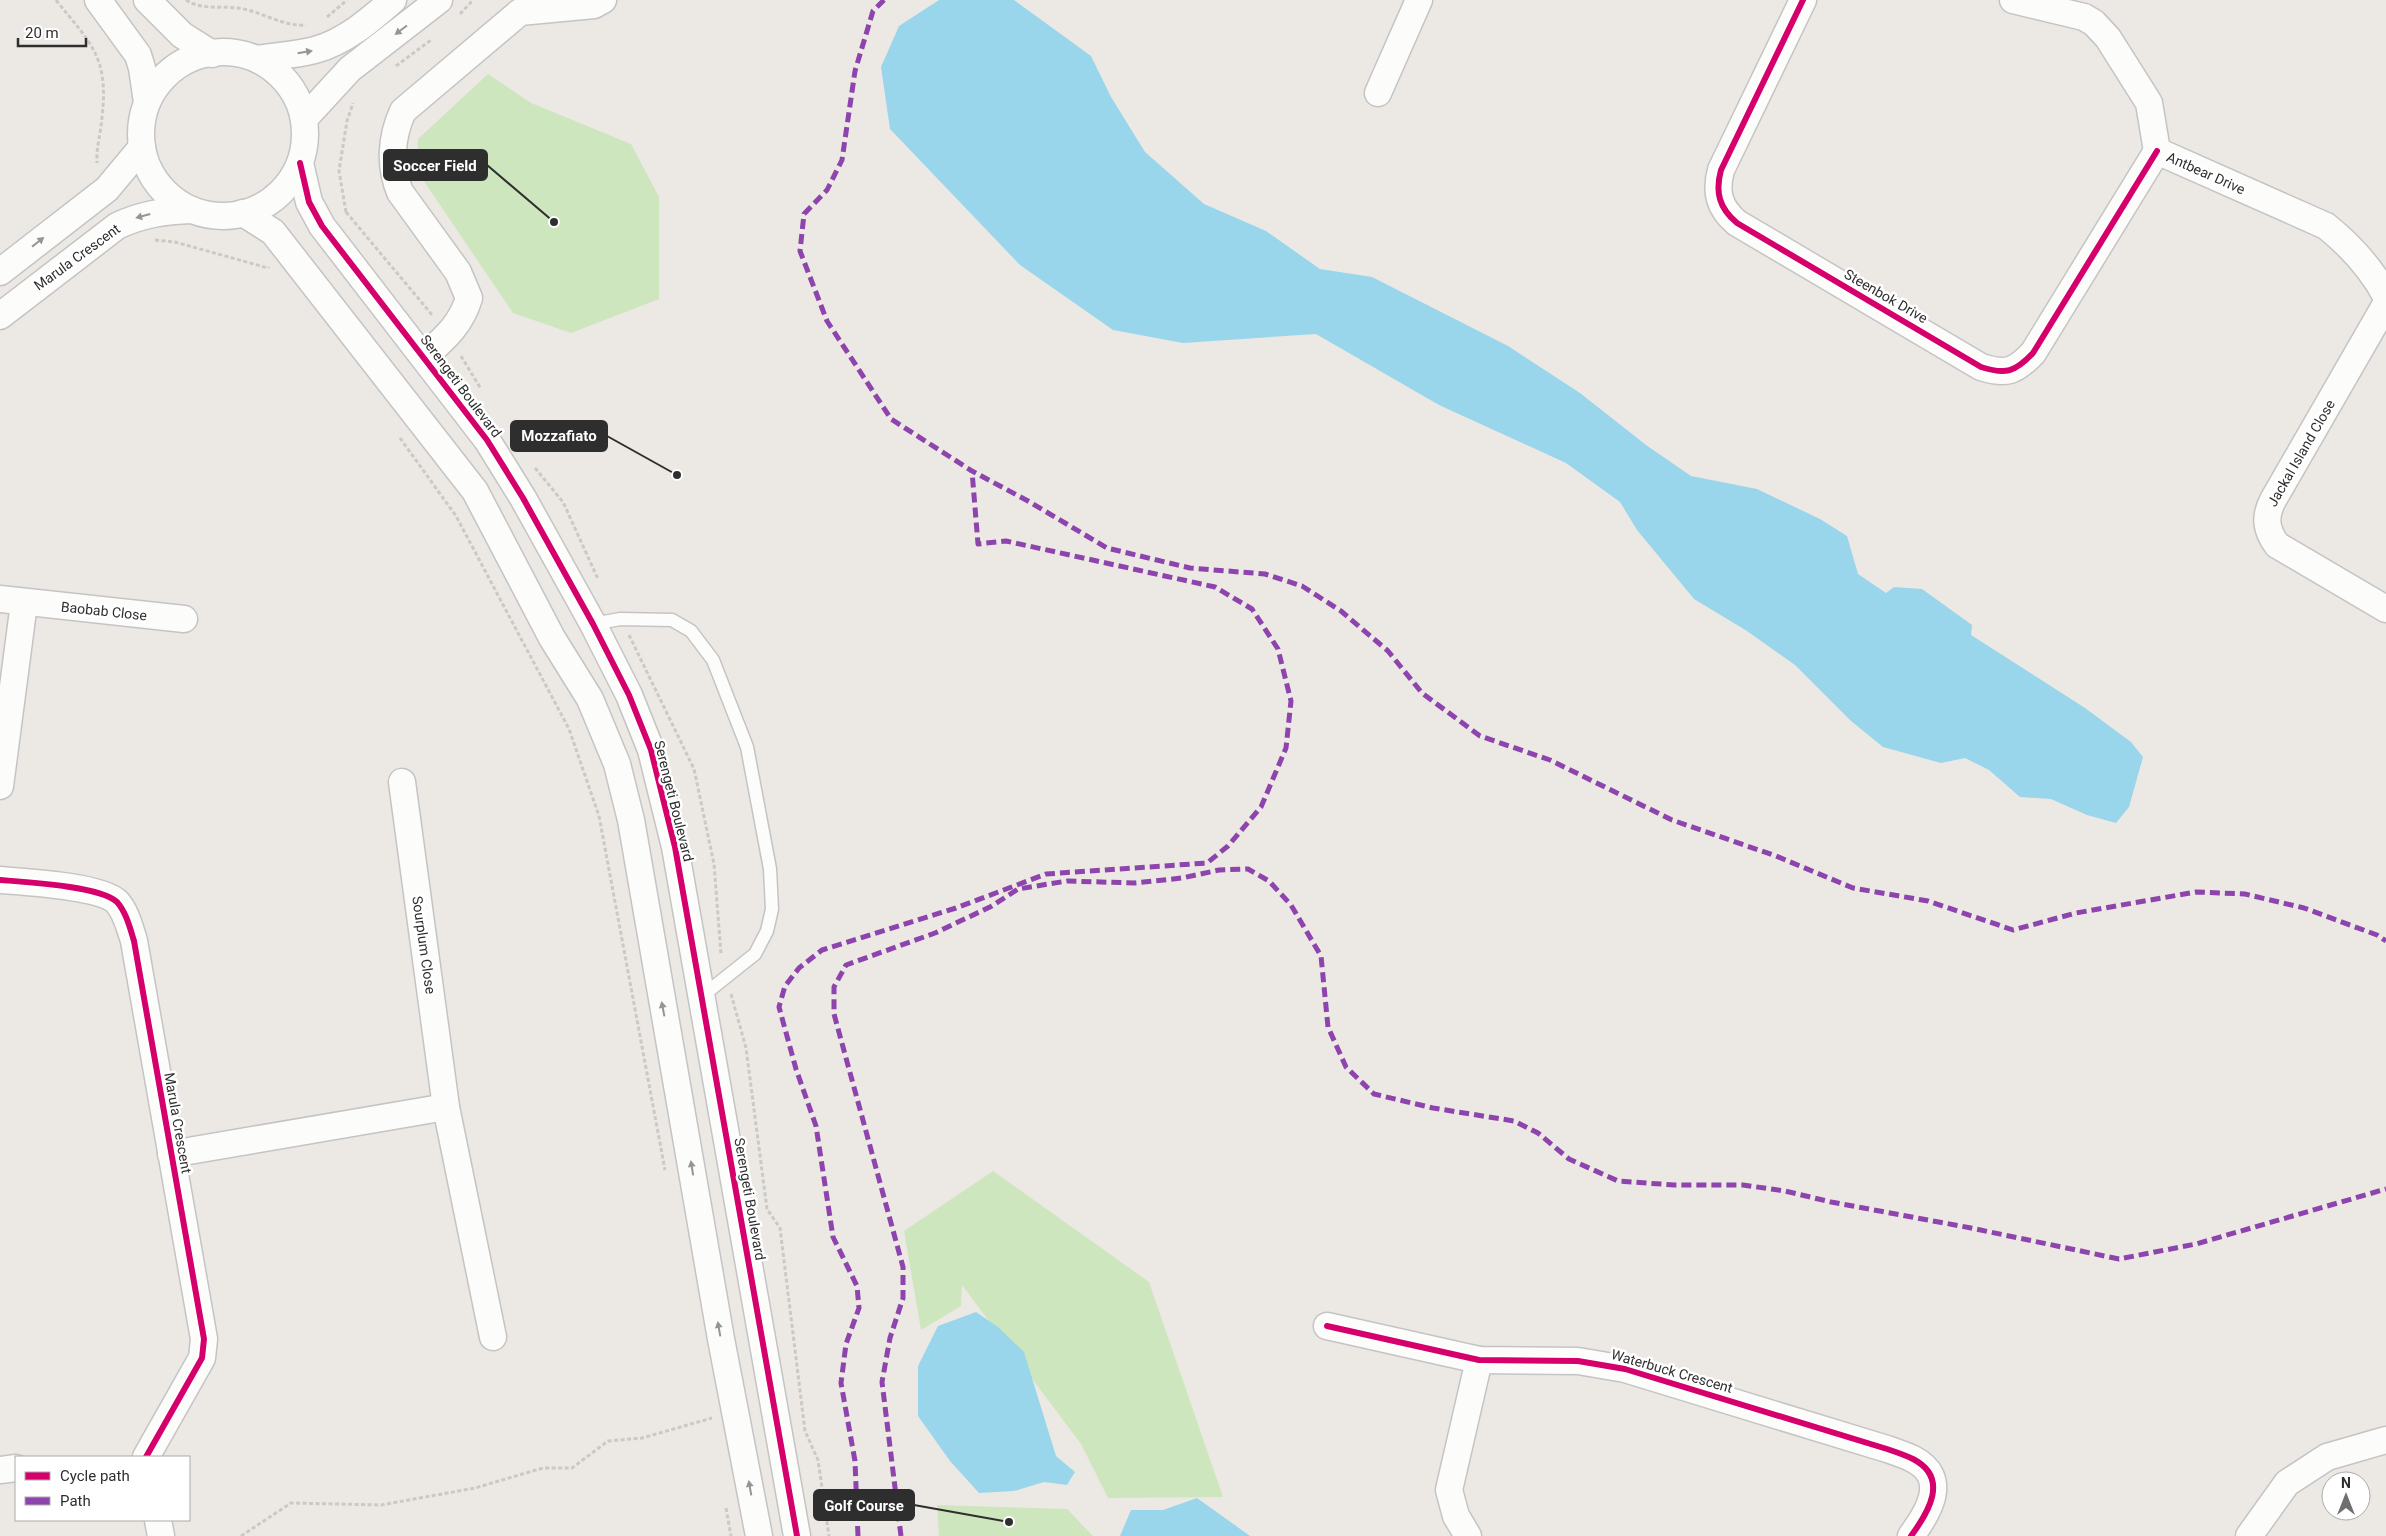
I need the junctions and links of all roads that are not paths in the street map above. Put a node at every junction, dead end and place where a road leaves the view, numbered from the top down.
1 (98, 0) edge
2 (147, 0) edge
3 (393, 0) edge
4 (439, 0) edge
5 (603, 0) edge
6 (1419, 0) edge
7 (1803, 0) edge
8 (2013, 0) edge
9 (212, 54) junction
10 (257, 59) junction
11 (1378, 93) dead end
12 (147, 102) junction
13 (304, 119) junction
14 (142, 147) junction
15 (2157, 150) junction
16 (300, 162) junction
17 (192, 210) junction
18 (243, 213) junction
19 (0, 272) edge
20 (2386, 296) edge
21 (2386, 304) edge
22 (0, 316) edge
23 (424, 357) junction
24 (12, 601) edge
25 (2386, 609) edge
26 (184, 619) dead end
27 (593, 624) junction
28 (402, 782) dead end
29 (0, 786) edge
30 (0, 880) edge
31 (701, 997) junction
32 (446, 1107) junction
33 (171, 1154) junction
34 (1327, 1326) dead end
35 (493, 1337) dead end
36 (1479, 1360) junction
37 (2386, 1440) edge
38 (147, 1456) edge
39 (15, 1468) edge
40 (0, 1470) edge
41 (158, 1521) edge
42 (161, 1536) edge
43 (759, 1536) edge
44 (797, 1536) edge
45 (1468, 1536) edge
46 (1911, 1536) edge
47 (2250, 1536) edge

1 - 12 street
2 - 9 street
10 -> 3 street
4 -> 13 street
5 - 23 street
6 - 11 street
7 - 15 street, Steenbok Drive
8 - 15 street, Antbear Drive
9 - 10 street
9 - 12 street
10 - 13 street
12 - 14 street
13 - 16 street
14 - 17 street
19 -> 14 street
15 - 20 street, Antbear Drive
16 - 18 street
16 - 23 street, Serengeti Boulevard
17 - 18 street
17 -> 22 street, Marula Crescent
43 -> 18 street
21 - 25 street, Jackal Island Close
23 - 27 street, Serengeti Boulevard
24 - 26 street, Baobab Close
24 - 29 street, Baobab Close
27 - 31 street, Serengeti Boulevard
27 - 31 lane
28 - 32 street, Sourplum Close
30 - 33 street, Marula Crescent
31 - 44 street, Serengeti Boulevard
32 - 33 street
32 - 35 street, Sourplum Close
33 - 38 street, Marula Crescent
34 - 36 street, Waterbuck Crescent
36 - 45 street
36 - 46 street, Waterbuck Crescent
37 - 47 street
39 - 40 street
41 - 42 street

